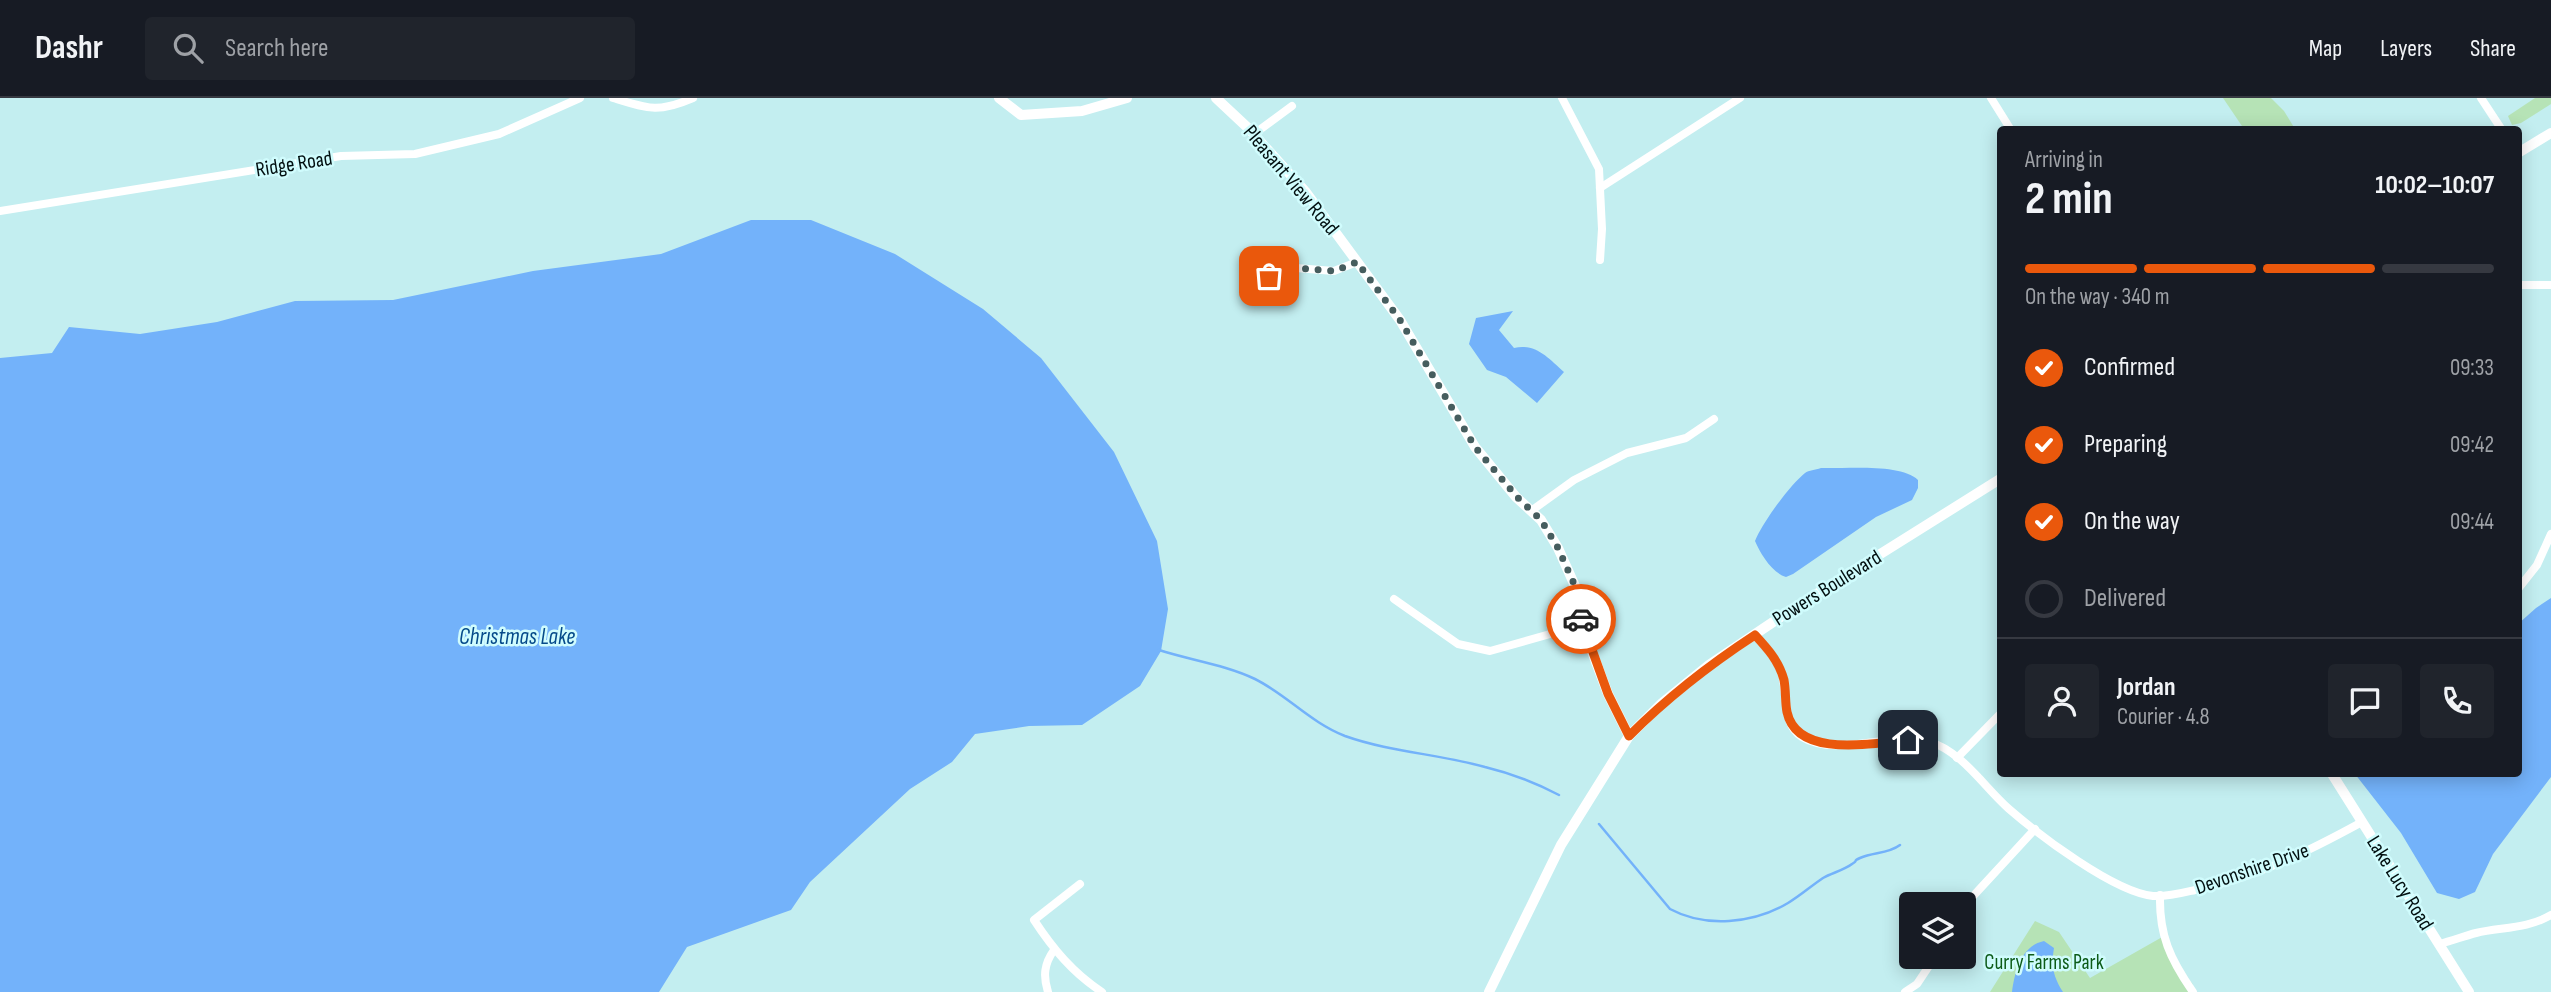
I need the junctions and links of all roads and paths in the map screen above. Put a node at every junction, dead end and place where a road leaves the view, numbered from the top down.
1 (580, 98) edge
2 (613, 98) edge
3 (693, 98) edge
4 (999, 98) edge
5 (1127, 98) edge
6 (1216, 98) edge
7 (1562, 98) edge
8 (1740, 98) edge
9 (1991, 98) edge
10 (2481, 98) edge
11 (1292, 106) dead end
12 (2008, 126) edge
13 (2499, 126) edge
14 (2551, 133) edge
15 (1254, 134) junction
16 (2522, 151) edge
17 (1600, 188) junction
18 (0, 211) edge
19 (1600, 260) dead end
20 (1357, 262) junction
21 (2522, 285) edge
22 (2551, 285) edge
23 (1250, 288) dead end
24 (1714, 419) dead end
25 (1997, 481) edge
26 (1531, 510) junction
27 (2551, 534) edge
28 (2522, 584) edge
29 (1394, 599) dead end
30 (1582, 625) junction
31 (1755, 635) junction
32 (1997, 717) edge
33 (1629, 736) junction
34 (1957, 758) junction
35 (2334, 777) edge
36 (2362, 822) junction
37 (2035, 830) junction
38 (1080, 884) dead end
39 (1976, 893) edge
40 (2160, 895) junction
41 (2551, 915) edge
42 (2439, 944) junction
43 (1054, 950) junction
44 (1927, 969) edge
45 (1048, 992) edge
46 (1102, 992) edge
47 (1489, 992) edge
48 (1905, 992) edge
49 (2193, 992) edge
50 (2469, 992) edge

1 - 18 street, Ridge Road
2 - 3 street
4 - 5 street
6 - 15 street, Pleasant View Road
7 - 17 street
8 - 17 street
9 - 12 street
10 - 13 street
11 - 15 street
14 - 16 street
15 - 20 street, Pleasant View Road
17 - 19 street
20 - 23 street
20 - 26 street, Pleasant View Road
21 - 22 street
24 - 26 street
25 - 31 street, Powers Boulevard
26 - 30 street, Pleasant View Road
27 - 28 street
29 - 30 street
30 - 33 street, Pleasant View Road
31 - 33 street, Powers Boulevard
31 - 34 street, Devonshire Drive
32 - 34 street
33 - 47 street, Powers Boulevard
34 - 37 street, Devonshire Drive
35 - 36 street, Lake Lucy Road
36 - 40 street, Devonshire Drive
36 - 42 street, Lake Lucy Road
37 - 39 street
37 - 40 street, Devonshire Drive
38 - 43 street
40 - 49 street
41 - 42 street
42 - 50 street, Lake Lucy Road
43 - 45 street
43 - 46 street
44 - 48 street

